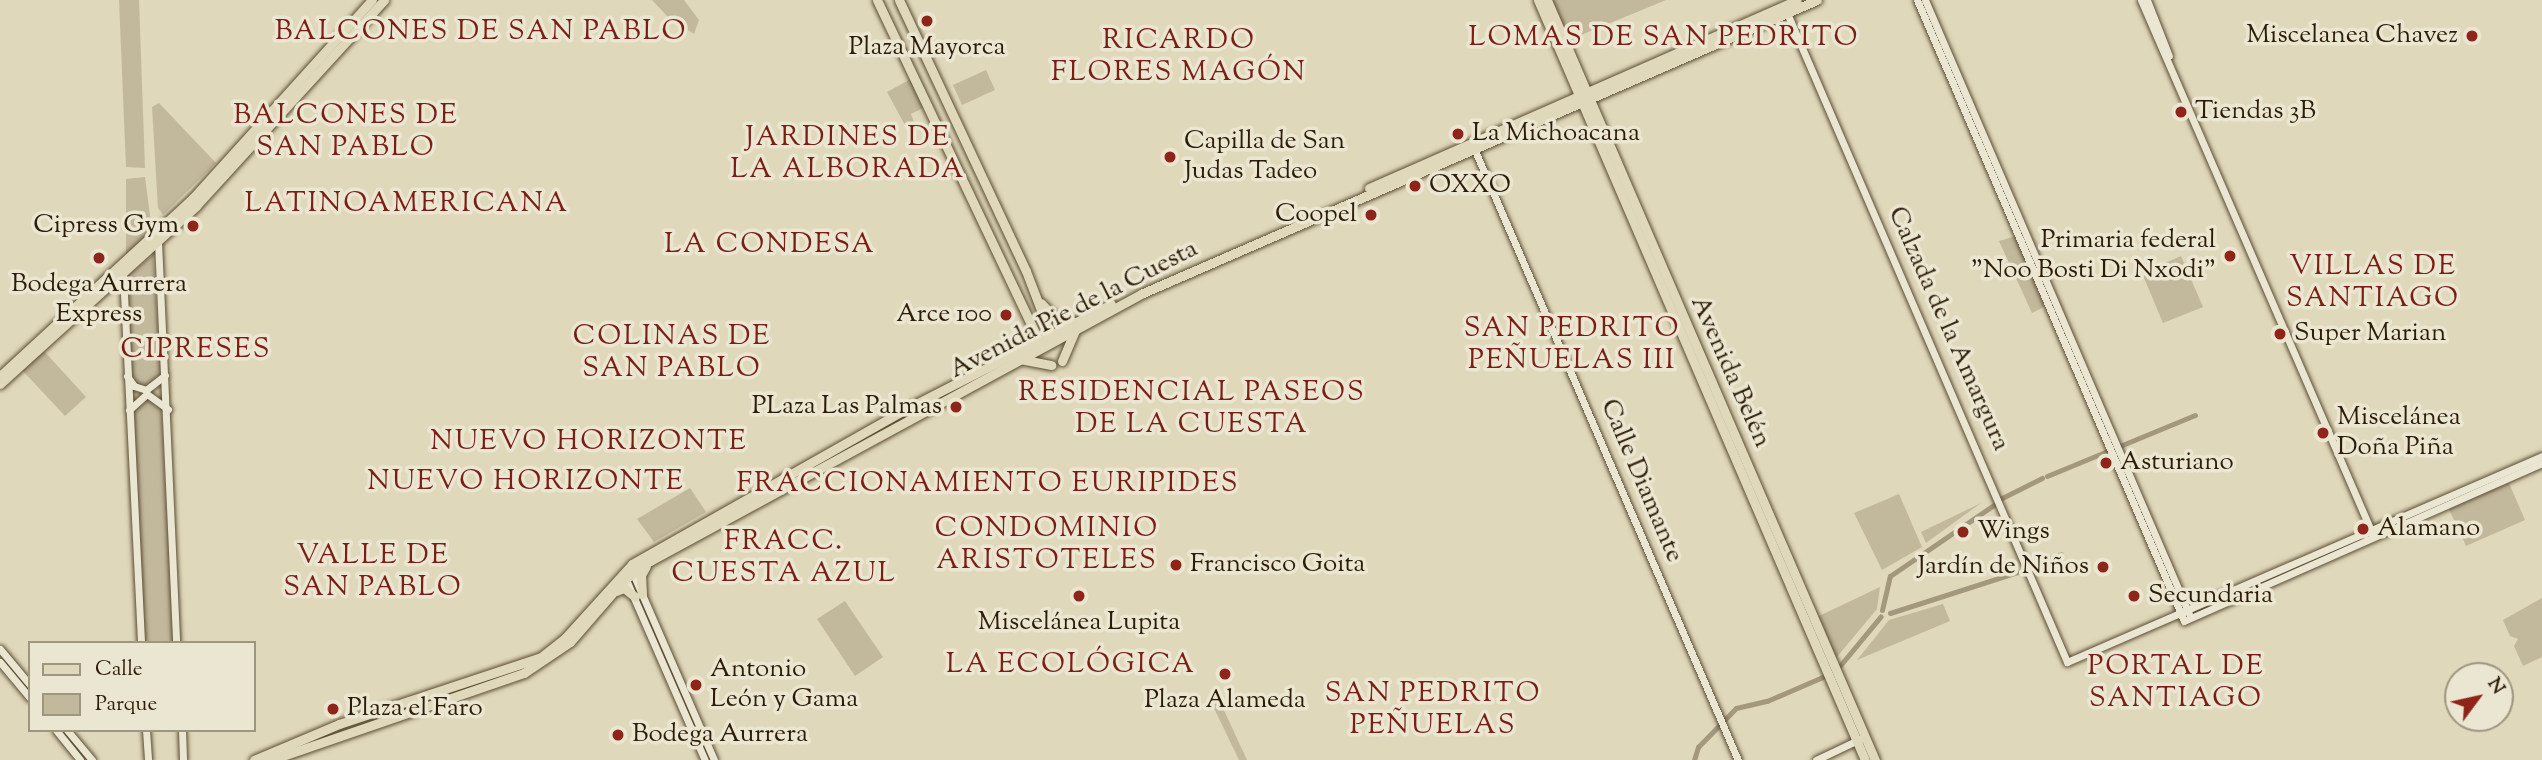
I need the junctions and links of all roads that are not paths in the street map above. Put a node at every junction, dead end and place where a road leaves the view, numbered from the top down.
1 (372, 0) edge
2 (384, 0) edge
3 (877, 0) edge
4 (899, 0) edge
5 (1538, 0) edge
6 (1547, 0) edge
7 (1797, 0) edge
8 (1817, 0) edge
9 (1917, 0) edge
10 (1925, 0) edge
11 (2141, 0) edge
12 (2147, 0) edge
13 (1787, 13) junction
14 (2167, 53) junction
15 (315, 67) junction
16 (1583, 97) junction
17 (1473, 146) junction
18 (159, 242) junction
19 (123, 273) junction
20 (1006, 276) junction
21 (1035, 296) junction
22 (1077, 325) junction
23 (1051, 337) junction
24 (1040, 343) junction
25 (1018, 359) junction
26 (1062, 361) dead end
27 (1051, 365) dead end
28 (166, 373) junction
29 (126, 375) junction
30 (0, 376) edge
31 (0, 384) edge
32 (168, 409) junction
33 (128, 412) junction
34 (2542, 456) edge
35 (2542, 463) edge
36 (2373, 535) junction
37 (650, 561) junction
38 (627, 572) junction
39 (608, 596) junction
40 (638, 596) junction
41 (2185, 616) junction
42 (141, 641) edge
43 (176, 641) edge
44 (0, 649) edge
45 (0, 662) edge
46 (28, 683) edge
47 (28, 696) edge
48 (682, 697) junction
49 (58, 732) edge
50 (69, 732) edge
51 (146, 732) edge
52 (182, 732) edge
53 (1861, 738) junction
54 (80, 760) edge
55 (92, 760) edge
56 (148, 760) edge
57 (183, 760) edge
58 (254, 760) edge
59 (271, 760) edge
60 (705, 760) edge
61 (714, 760) edge
62 (1738, 760) edge
63 (1816, 760) edge
64 (1865, 760) edge
65 (1875, 760) edge

1 - 15 main road
2 - 15 main road
3 - 20 main road
4 - 21 main road
5 - 16 main road, Avenida Belén
6 - 16 main road, Avenida Belén
7 - 16 main road, Avenida Pie de la Cuesta
8 - 13 main road, Avenida Pie de la Cuesta
9 - 41 street
10 - 41 street
11 - 14 street
12 - 14 street
13 - 16 main road, Avenida Pie de la Cuesta
13 - 41 street, Calzada de la Amargura
14 - 36 street
15 - 18 main road
15 - 30 main road
16 - 17 main road, Avenida Pie de la Cuesta
16 - 53 main road, Avenida Belén
17 - 22 main road, Avenida Pie de la Cuesta
17 - 62 street, Calle Diamante
18 - 19 main road
18 - 28 street
19 - 29 street
19 - 31 main road
20 - 21 main road
20 - 24 main road
21 - 22 main road
21 - 23 main road
22 - 23 main road, Avenida Pie de la Cuesta
22 - 26 main road
23 - 24 main road, Avenida Pie de la Cuesta
24 - 25 main road, Avenida Pie de la Cuesta
24 - 38 main road, Avenida Pie de la Cuesta
25 - 27 main road
25 - 37 main road, Avenida Pie de la Cuesta
28 - 29 street
28 - 32 street
29 - 33 street
32 - 33 street
32 - 43 street
33 - 42 street
34 - 36 street
35 - 36 street
36 - 41 street
37 - 38 main road, Avenida Pie de la Cuesta
37 - 40 main road
38 - 39 main road, Avenida Pie de la Cuesta
38 - 40 street
38 - 58 main road, Avenida Pie de la Cuesta
39 - 40 main road
39 - 59 main road, Avenida Pie de la Cuesta
40 - 48 street
44 - 46 street
45 - 47 street
48 - 60 street
48 - 61 street
49 - 54 street
50 - 55 street
51 - 56 street
52 - 57 street
53 - 63 street
53 - 64 main road, Avenida Belén
53 - 65 main road, Avenida Belén

